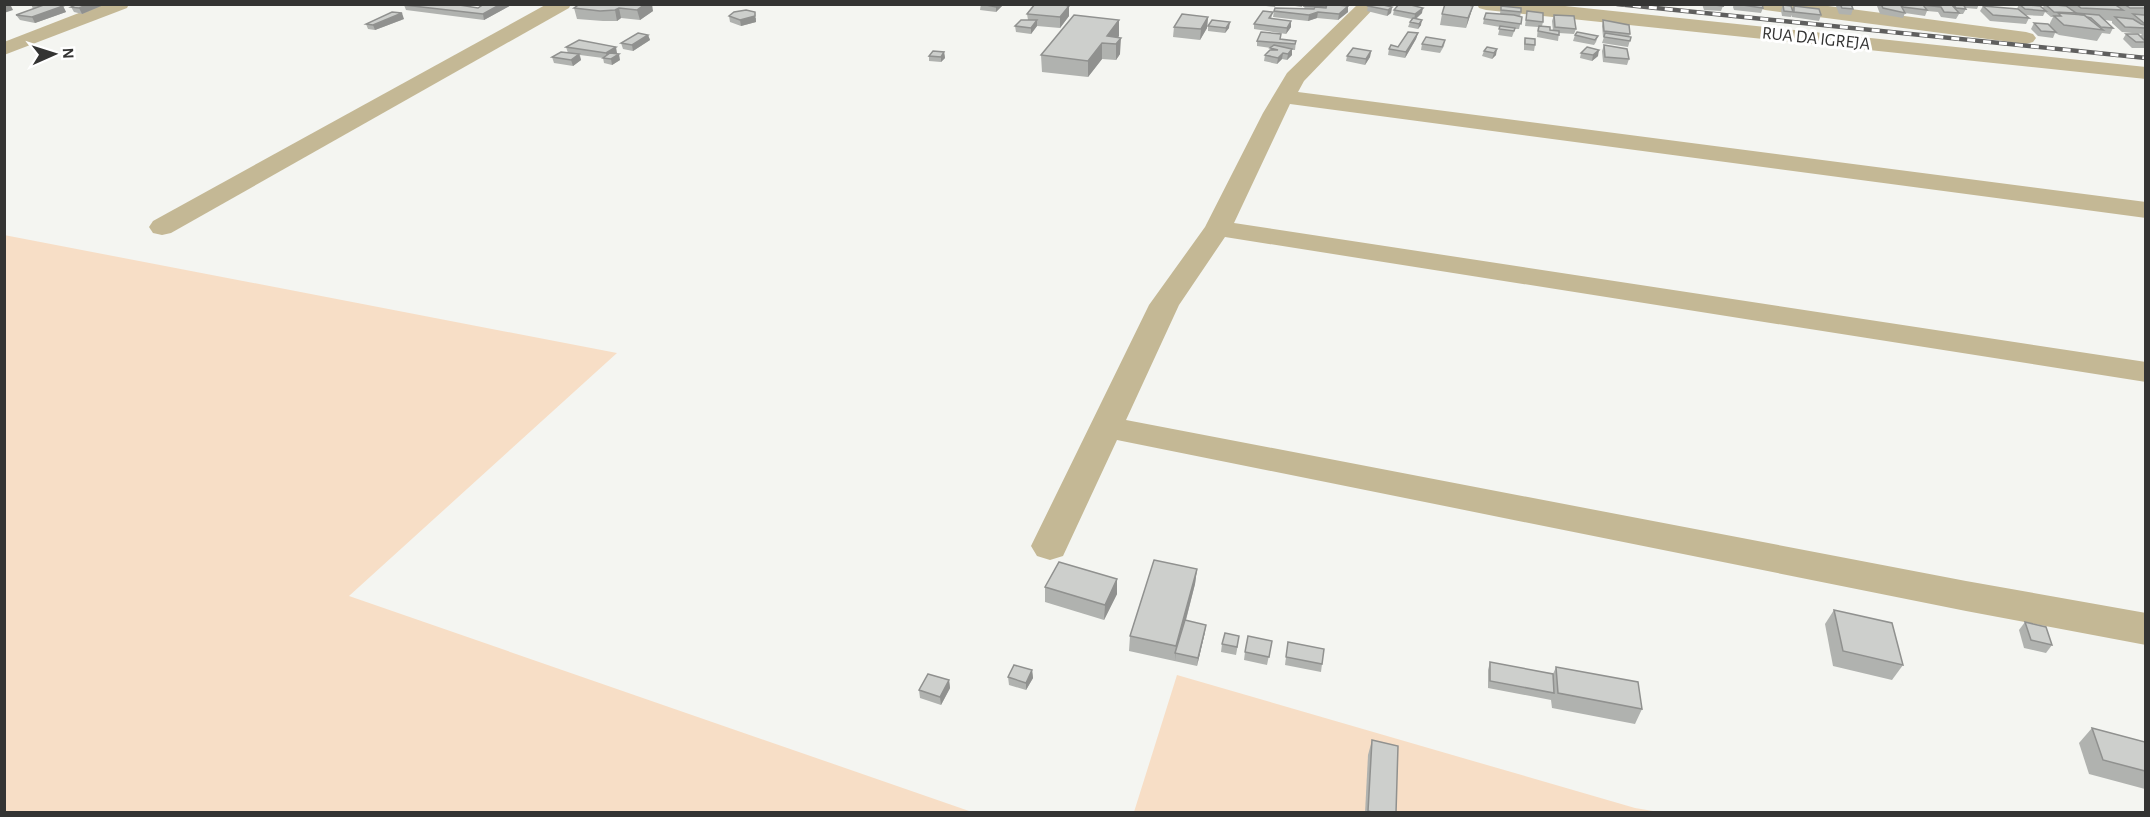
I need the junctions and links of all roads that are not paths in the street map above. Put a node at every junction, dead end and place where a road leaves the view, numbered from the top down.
1 (120, 4) edge
2 (562, 4) edge
3 (1369, 4) edge
4 (1486, 4) edge
5 (1766, 4) edge
6 (4, 26) edge
7 (50, 32) junction
8 (2046, 40) edge
9 (4, 49) edge
10 (2145, 73) edge
11 (1284, 98) junction
12 (2145, 210) edge
13 (162, 227) dead end
14 (1218, 228) junction
15 (2145, 372) edge
16 (1108, 427) junction
17 (1050, 546) dead end
18 (2145, 629) edge

1 - 7 street
2 - 13 street
3 - 11 street
4 - 10 street, RUA DA IGREJA
5 - 8 street
6 - 7 street
7 - 9 street
11 - 12 street
11 - 14 street
14 - 15 street
14 - 16 street
16 - 17 street
16 - 18 street

